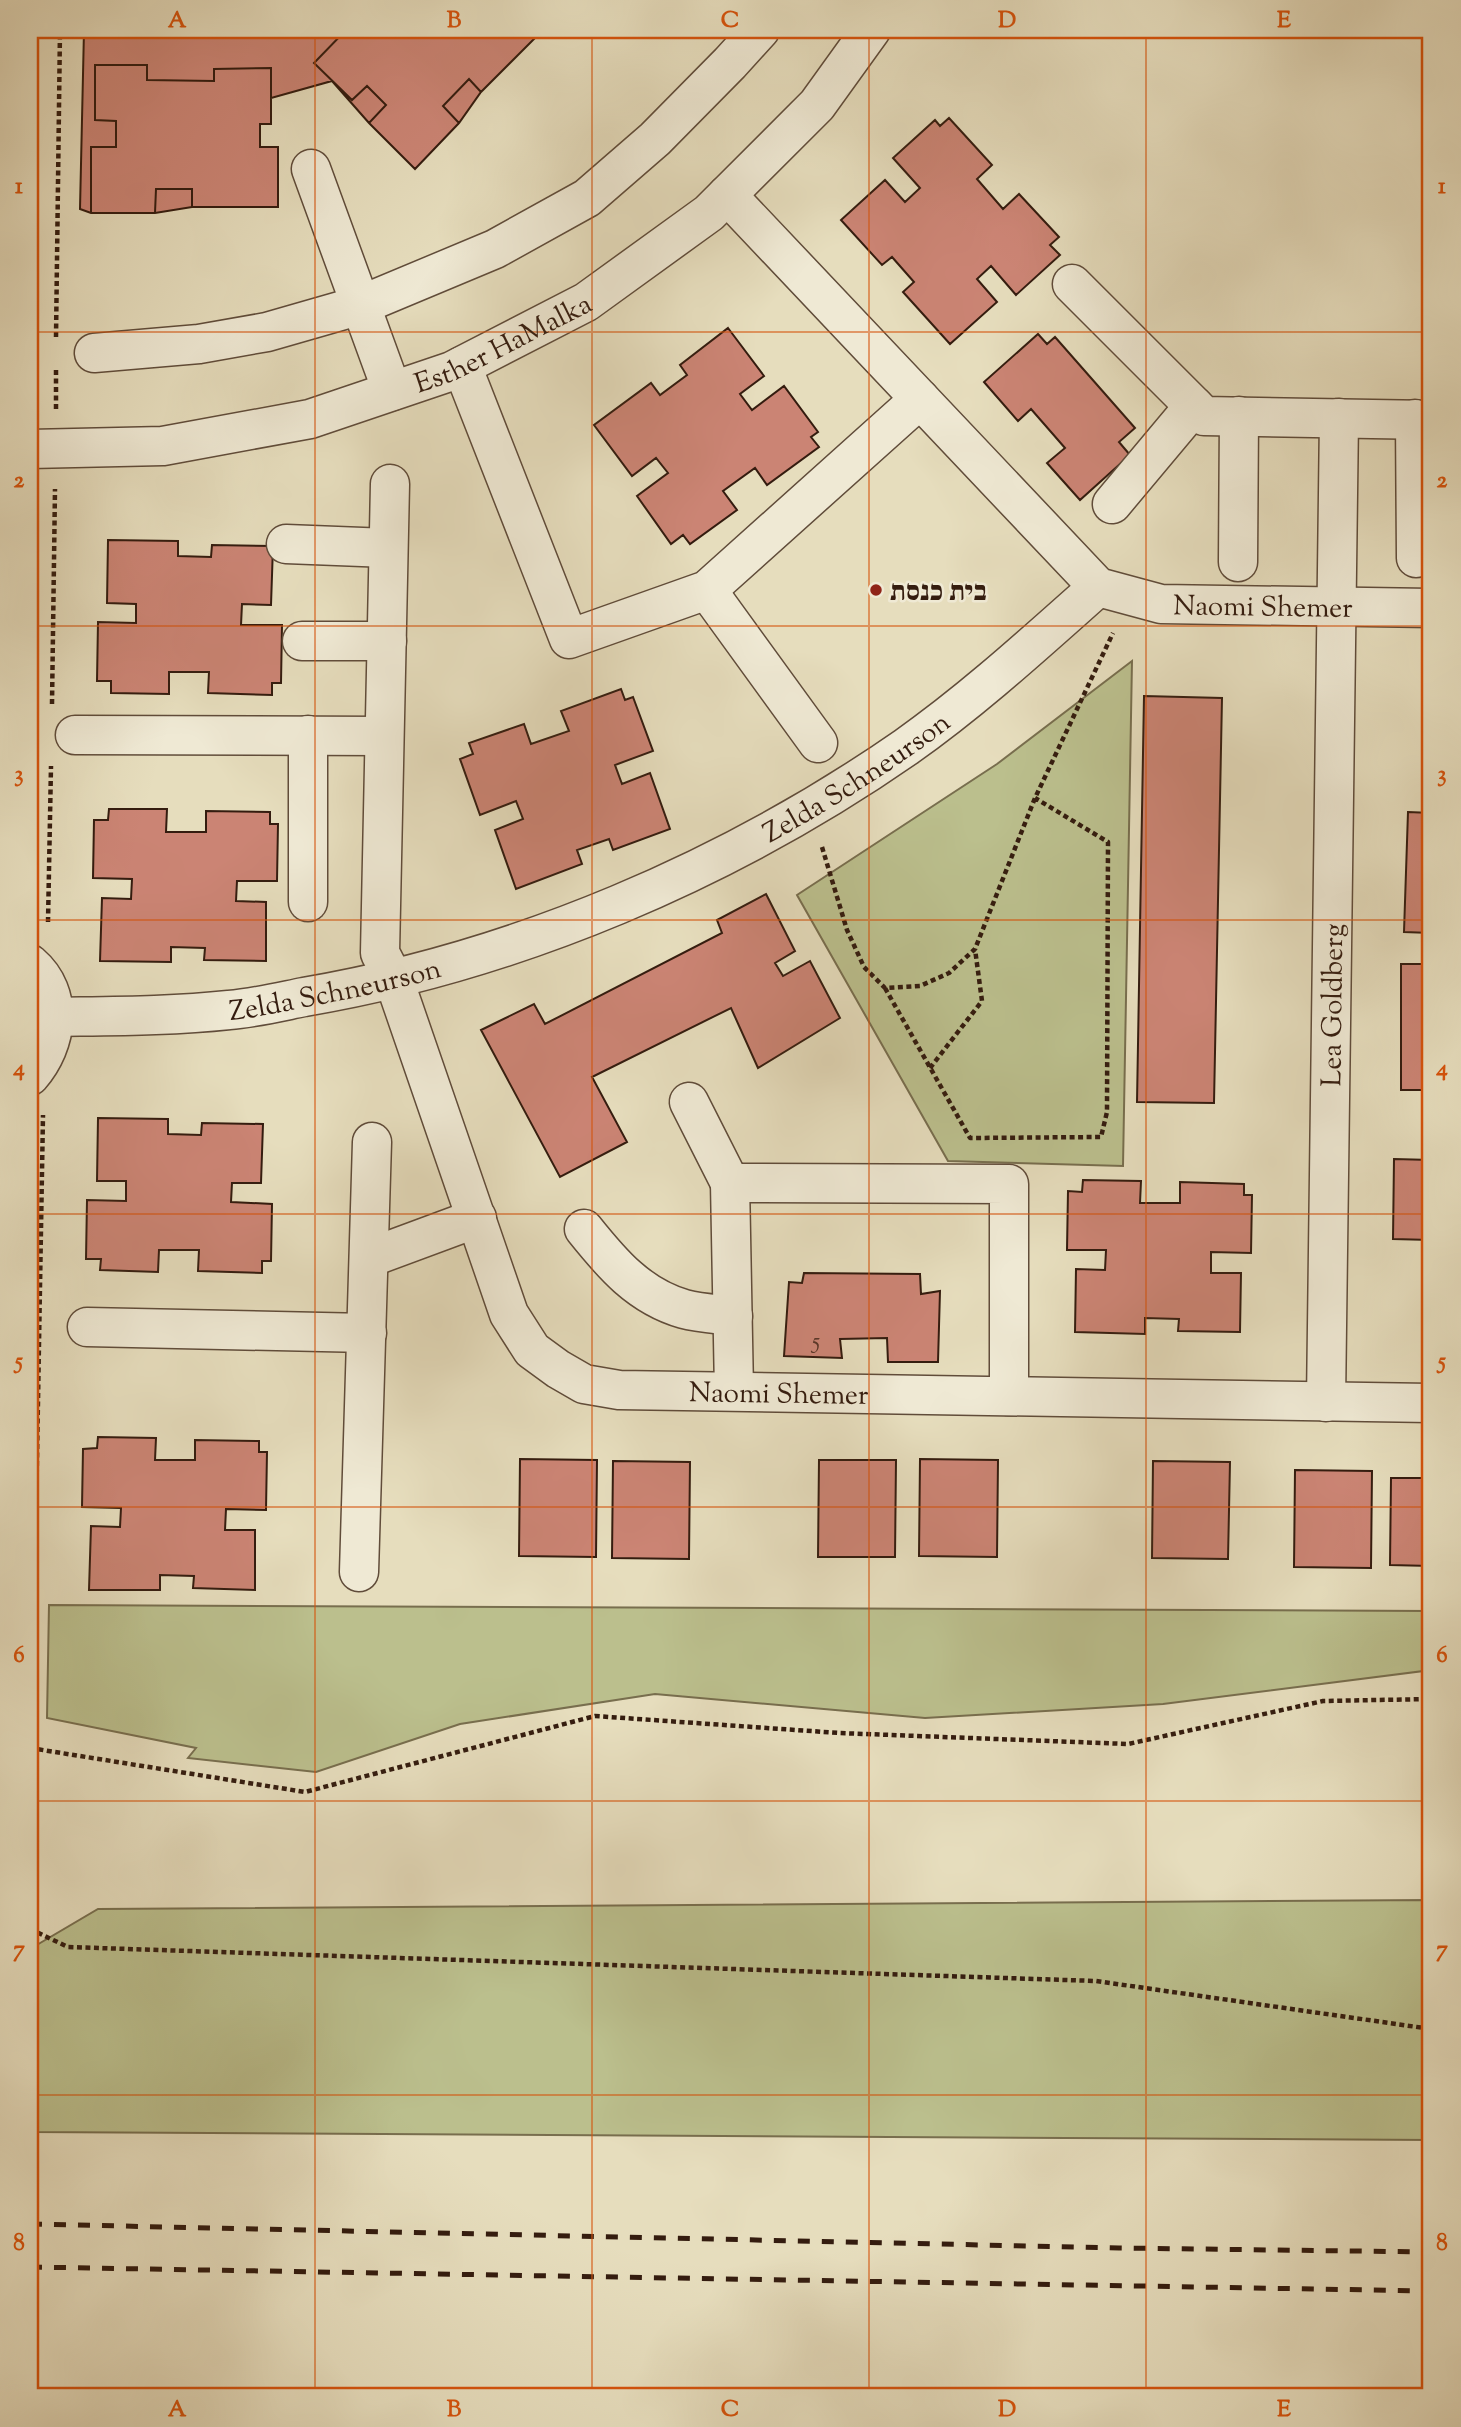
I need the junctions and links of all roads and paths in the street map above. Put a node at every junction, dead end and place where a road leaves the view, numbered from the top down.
1 (760, 30) edge
2 (871, 30) edge
3 (311, 169) dead end
4 (727, 195) junction
5 (1072, 285) dead end
6 (361, 305) junction
7 (93, 354) dead end
8 (462, 366) junction
9 (393, 391) junction
10 (920, 399) junction
11 (1194, 406) junction
12 (1239, 416) junction
13 (1339, 418) junction
14 (1423, 419) edge
15 (30, 449) edge
16 (390, 484) dead end
17 (1112, 504) dead end
18 (286, 544) dead end
19 (388, 548) junction
20 (1416, 558) dead end
21 (1238, 562) dead end
22 (707, 590) junction
23 (1113, 592) junction
24 (1337, 607) junction
25 (1431, 608) edge
26 (302, 641) dead end
27 (387, 642) junction
28 (75, 735) dead end
29 (308, 735) junction
30 (384, 736) junction
31 (818, 743) dead end
32 (1035, 798) junction
33 (810, 809) junction
34 (308, 902) dead end
35 (975, 948) junction
36 (30, 964) edge
37 (394, 980) junction
38 (885, 988) junction
39 (55, 1017) junction
40 (930, 1068) junction
41 (30, 1076) edge
42 (689, 1102) dead end
43 (43, 1115) dead end
44 (372, 1142) dead end
45 (730, 1183) junction
46 (477, 1218) junction
47 (584, 1229) dead end
48 (369, 1258) junction
49 (733, 1316) junction
50 (87, 1327) dead end
51 (367, 1333) junction
52 (734, 1391) junction
53 (1009, 1396) junction
54 (1326, 1402) junction
55 (1431, 1403) edge
56 (359, 1572) dead end
57 (33, 1687) dead end
58 (1431, 1699) edge
59 (30, 1748) edge
60 (30, 1929) edge
61 (1431, 2029) edge

1 - 6 street
2 - 4 street, Esther HaMalka
3 - 6 street
4 - 8 street, Esther HaMalka
4 - 10 street
5 - 11 street
6 - 7 street
6 - 9 street
8 - 9 street, Esther HaMalka
8 - 22 street
9 - 15 street, Esther HaMalka
10 - 22 street
10 - 23 street
11 - 12 street
11 - 17 street
12 - 13 street
12 - 21 street
13 - 14 street
13 - 24 street, Lea Goldberg
14 - 20 street
16 - 19 street, Naomi Shemer
18 - 19 street
19 - 27 street, Naomi Shemer
22 - 31 street
23 - 24 street, Naomi Shemer
23 - 32 path
23 - 33 street, Zelda Schneurson
24 - 25 street, Naomi Shemer
24 - 54 street, Lea Goldberg
26 - 27 street
27 - 30 street, Naomi Shemer
28 - 29 street
29 - 30 street
29 - 34 street
30 - 37 street, Naomi Shemer
32 - 35 path
32 - 40 path
33 - 37 street, Zelda Schneurson
33 - 38 path
35 - 38 path
35 - 40 path
36 - 39 street
37 - 39 street, Zelda Schneurson
37 - 46 street, Naomi Shemer
38 - 40 path
39 - 41 street
42 - 45 street
43 - 57 path
44 - 48 street
45 - 49 street
45 - 53 street
46 - 48 street
46 - 52 street, Naomi Shemer
47 - 49 street
48 - 51 street
49 - 52 street
50 - 51 street
51 - 56 street
52 - 53 street, Naomi Shemer
53 - 54 street, Naomi Shemer
54 - 55 street, Naomi Shemer
58 - 59 path
60 - 61 path

